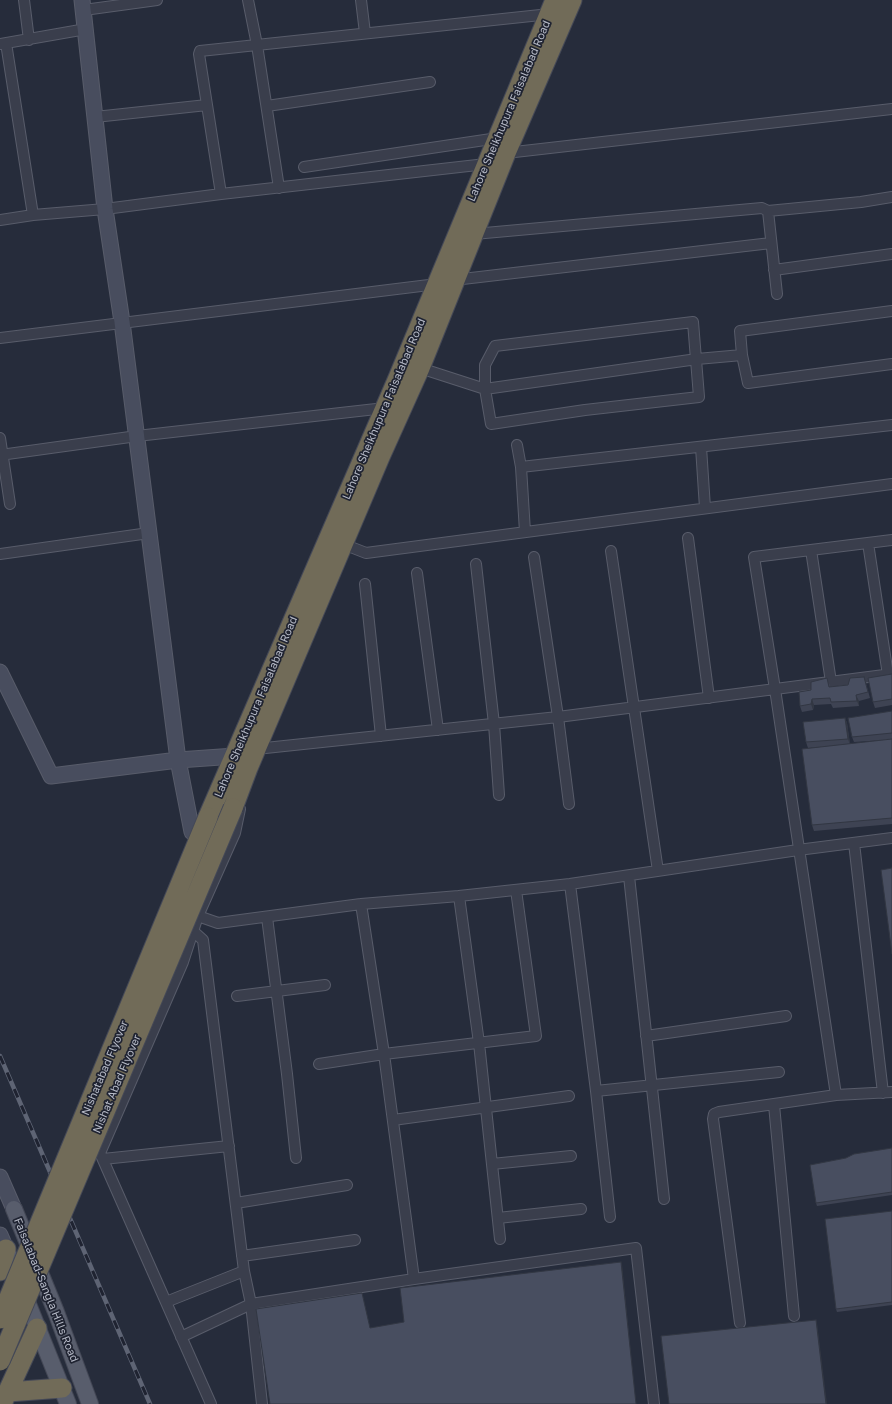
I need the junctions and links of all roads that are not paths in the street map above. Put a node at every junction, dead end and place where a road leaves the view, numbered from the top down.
1 (24, 0) edge
2 (157, 0) edge
3 (248, 0) edge
4 (361, 0) edge
5 (572, 0) edge
6 (83, 5) edge
7 (552, 7) edge
8 (86, 30) junction
9 (365, 33) junction
10 (30, 40) junction
11 (3, 44) edge
12 (258, 45) junction
13 (430, 82) dead end
14 (207, 105) junction
15 (267, 106) junction
16 (892, 109) edge
17 (95, 117) junction
18 (502, 145) junction
19 (486, 164) junction
20 (304, 167) dead end
21 (279, 188) junction
22 (220, 194) junction
23 (892, 197) edge
24 (105, 209) junction
25 (768, 211) junction
26 (33, 215) junction
27 (0, 220) edge
28 (474, 234) junction
29 (771, 243) junction
30 (892, 254) edge
31 (774, 270) junction
32 (446, 282) junction
33 (777, 294) dead end
34 (892, 311) edge
35 (122, 322) junction
36 (0, 338) edge
37 (742, 355) junction
38 (697, 359) junction
39 (892, 364) edge
40 (420, 368) junction
41 (485, 389) junction
42 (385, 408) junction
43 (892, 425) edge
44 (137, 436) junction
45 (0, 438) edge
46 (517, 445) dead end
47 (700, 447) junction
48 (1, 455) edge
49 (521, 467) junction
50 (892, 484) edge
51 (10, 504) dead end
52 (705, 508) junction
53 (525, 532) junction
54 (149, 533) junction
55 (688, 538) dead end
56 (892, 540) edge
57 (868, 543) junction
58 (343, 544) junction
59 (811, 550) junction
60 (611, 552) dead end
61 (0, 554) edge
62 (534, 557) dead end
63 (476, 564) dead end
64 (418, 573) dead end
65 (365, 584) dead end
66 (0, 672) edge
67 (890, 675) edge
68 (831, 682) junction
69 (775, 689) junction
70 (709, 698) junction
71 (634, 708) junction
72 (558, 717) junction
73 (494, 724) junction
74 (438, 730) junction
75 (381, 736) junction
76 (256, 749) junction
77 (178, 760) junction
78 (241, 762) junction
79 (499, 795) dead end
80 (569, 804) dead end
81 (233, 808) joint
82 (208, 817) joint
83 (192, 832) dead end
84 (892, 838) edge
85 (854, 843) junction
86 (798, 850) junction
87 (658, 871) junction
88 (629, 876) junction
89 (570, 884) junction
90 (516, 890) junction
91 (459, 896) junction
92 (361, 904) junction
93 (198, 916) junction
94 (267, 917) junction
95 (194, 932) junction
96 (326, 985) dead end
97 (277, 991) junction
98 (237, 996) dead end
99 (786, 1016) dead end
100 (646, 1036) junction
101 (479, 1043) junction
102 (384, 1054) junction
103 (319, 1064) dead end
104 (779, 1072) dead end
105 (652, 1085) junction
106 (596, 1091) junction
107 (888, 1092) edge
108 (836, 1095) junction
109 (569, 1096) dead end
110 (774, 1105) junction
111 (486, 1108) junction
112 (393, 1120) junction
113 (228, 1146) junction
114 (571, 1156) dead end
115 (296, 1158) dead end
116 (103, 1159) junction
117 (492, 1164) junction
118 (0, 1177) edge
119 (347, 1185) dead end
120 (664, 1199) dead end
121 (236, 1203) junction
122 (14, 1209) joint
123 (581, 1209) dead end
124 (610, 1217) dead end
125 (498, 1218) junction
126 (500, 1239) dead end
127 (354, 1240) dead end
128 (3, 1242) edge
129 (242, 1256) junction
130 (0, 1271) edge
131 (244, 1271) junction
132 (414, 1279) junction
133 (166, 1302) junction
134 (251, 1304) junction
135 (794, 1316) dead end
136 (0, 1319) edge
137 (740, 1323) dead end
138 (37, 1328) junction
139 (182, 1337) junction
140 (0, 1360) edge
141 (65, 1396) edge
142 (5, 1398) edge
143 (90, 1404) edge
144 (211, 1404) edge
145 (262, 1404) edge
146 (654, 1404) edge

1 - 10 street
2 - 6 street
3 - 12 street
4 - 9 street
5 - 18 highway, Lahore Sheikhupura Faisalabad Road
6 - 8 street
7 - 9 street
7 - 18 highway, Lahore Sheikhupura Faisalabad Road
8 - 10 street
8 - 17 street
9 - 12 street
10 - 11 street
11 - 26 street
12 - 14 street
12 - 15 street
13 - 15 street
14 - 17 street
14 - 22 street
15 - 21 street
16 - 18 street
17 - 24 street
18 - 19 highway, Lahore Sheikhupura Faisalabad Road
18 - 20 street
18 - 28 highway, Lahore Sheikhupura Faisalabad Road
19 - 21 street
19 - 32 highway, Lahore Sheikhupura Faisalabad Road
21 - 22 street
22 - 24 street
23 - 25 street
24 - 26 street
24 - 35 street
25 - 28 street
25 - 29 street
26 - 27 street
28 - 32 highway, Lahore Sheikhupura Faisalabad Road
29 - 31 street
29 - 32 street
30 - 31 street
31 - 33 street
32 - 35 street
32 - 40 highway, Lahore Sheikhupura Faisalabad Road
32 - 42 highway, Lahore Sheikhupura Faisalabad Road
34 - 37 street
35 - 36 street
35 - 44 street
37 - 38 street
37 - 39 street
38 - 41 street
38 - 41 street
38 - 41 street
40 - 41 street
40 - 58 highway, Lahore Sheikhupura Faisalabad Road
42 - 44 street
42 - 78 highway, Lahore Sheikhupura Faisalabad Road
43 - 47 street
44 - 48 street
44 - 54 street
45 - 48 street
46 - 49 street
47 - 49 street
47 - 52 street
48 - 51 street
49 - 53 street
50 - 52 street
52 - 53 street
53 - 58 street
54 - 61 street
54 - 77 street
55 - 70 street
56 - 57 street
57 - 59 street
57 - 67 street
58 - 76 highway, Lahore Sheikhupura Faisalabad Road
59 - 68 street
59 - 69 street
60 - 71 street
62 - 72 street
63 - 73 street
64 - 74 street
65 - 75 street
66 - 77 street
67 - 68 street
68 - 69 street
69 - 70 street
69 - 86 street
70 - 71 street
71 - 72 street
71 - 87 street
72 - 73 street
72 - 80 street
73 - 74 street
73 - 79 street
74 - 75 street
75 - 76 street
76 - 78 highway, Lahore Sheikhupura Faisalabad Road
77 - 78 street
77 - 83 street
78 - 81 highway, Lahore Sheikhupura Faisalabad Road
78 - 82 highway, Lahore Sheikhupura Faisalabad Road
78 - 93 street
81 - 140 highway, Nishat Abad Flyover, bridge
82 - 136 highway, Nishatabad Flyover, bridge
84 - 85 street
85 - 86 street
85 - 107 street
86 - 87 street
86 - 108 street
87 - 88 street
88 - 89 street
88 - 100 street
89 - 90 street
89 - 106 street
90 - 91 street
90 - 101 street
91 - 92 street
91 - 101 street
92 - 94 street
92 - 102 street
93 - 94 street
93 - 95 street
94 - 97 street
95 - 113 street
95 - 116 street
96 - 97 street
97 - 98 street
97 - 115 street
99 - 100 street
100 - 105 street
101 - 102 street
101 - 111 street
102 - 103 street
102 - 112 street
104 - 105 street
105 - 106 street
105 - 120 street
106 - 124 street
107 - 108 street
108 - 110 street
109 - 111 street
110 - 135 street
110 - 137 street
111 - 112 street
111 - 117 street
112 - 132 street
113 - 116 street
113 - 121 street
114 - 117 street
116 - 133 street
117 - 125 street
118 - 122 street, Faisalabad-Sangla Hills Road
119 - 121 street
121 - 129 street
122 - 143 main road, Faisalabad-Sangla Hills Road
123 - 125 street
125 - 126 street
127 - 129 street
128 - 130 highway
128 - 138 main road, Faisalabad-Sangla Hills Road
129 - 131 street
131 - 133 street
131 - 134 street
132 - 134 street
132 - 146 street
133 - 139 street
134 - 139 street
134 - 145 street
138 - 141 main road, Faisalabad-Sangla Hills Road
138 - 142 highway
139 - 144 street
141 - 142 highway

